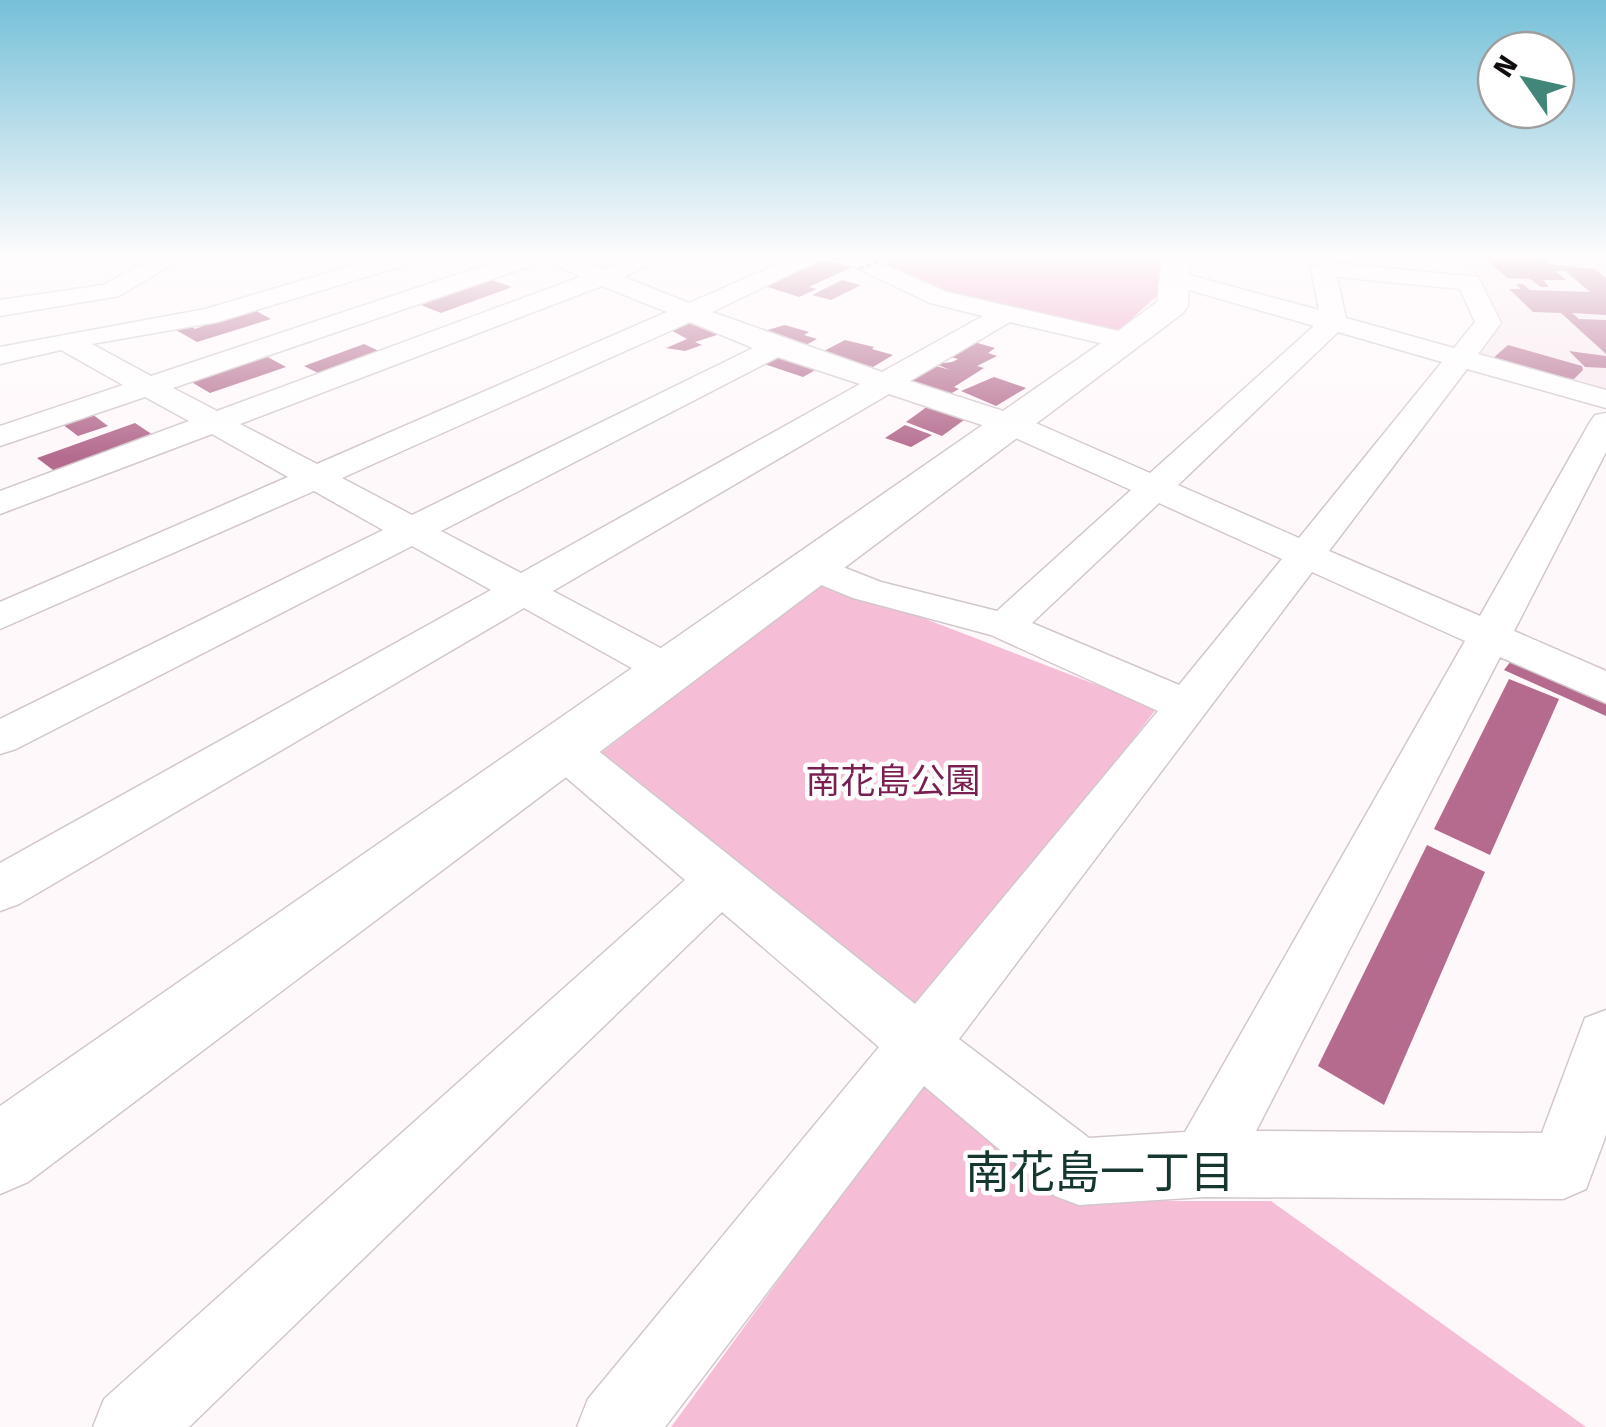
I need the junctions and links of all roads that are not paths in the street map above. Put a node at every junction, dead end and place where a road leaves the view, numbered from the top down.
1 (159, 325) edge
2 (332, 325) edge
3 (483, 325) edge
4 (664, 325) edge
5 (720, 325) edge
6 (986, 325) edge
7 (1052, 325) edge
8 (1148, 325) edge
9 (1331, 325) edge
10 (1343, 325) edge
11 (1487, 325) edge
12 (65, 341) junction
13 (1126, 341) junction
14 (776, 346) junction
15 (0, 356) edge
16 (1464, 359) junction
17 (886, 382) junction
18 (146, 387) junction
19 (1606, 399) edge
20 (1606, 422) edge
21 (214, 424) junction
22 (1011, 424) junction
23 (0, 436) edge
24 (316, 478) junction
25 (1153, 488) junction
26 (0, 503) edge
27 (409, 531) junction
28 (1308, 554) junction
29 (812, 568) junction
30 (520, 590) junction
31 (0, 617) edge
32 (1005, 626) junction
33 (1491, 637) junction
34 (670, 671) junction
35 (1606, 688) edge
36 (1187, 706) junction
37 (0, 738) edge
38 (564, 749) junction
39 (720, 881) junction
40 (0, 889) edge
41 (919, 1044) junction
42 (1601, 1068) edge
43 (0, 1154) edge
44 (1204, 1164) junction
45 (132, 1427) edge
46 (616, 1427) edge

1 - 12 street
2 - 18 street
3 - 21 street
4 - 24 street
5 - 14 street
6 - 17 street
7 - 13 street
8 - 13 street
9 - 25 street
10 - 16 street
11 - 16 street
12 - 15 street
12 - 18 street
13 - 22 street
14 - 17 street
14 - 27 street
16 - 19 street
16 - 28 street
17 - 22 street
17 - 30 street
18 - 21 street
18 - 23 street
20 - 33 street
21 - 24 street
21 - 26 street
22 - 25 street
22 - 29 street
24 - 27 street
24 - 31 street
25 - 28 street
25 - 32 street
27 - 30 street
27 - 37 street
28 - 33 street
28 - 36 street
29 - 32 street
29 - 34 street
30 - 34 street
30 - 40 street
32 - 36 street
33 - 35 street
33 - 44 street
34 - 38 street
36 - 41 street
38 - 39 street
38 - 43 street
39 - 41 street
39 - 45 street
41 - 44 street
41 - 46 street
42 - 44 street

